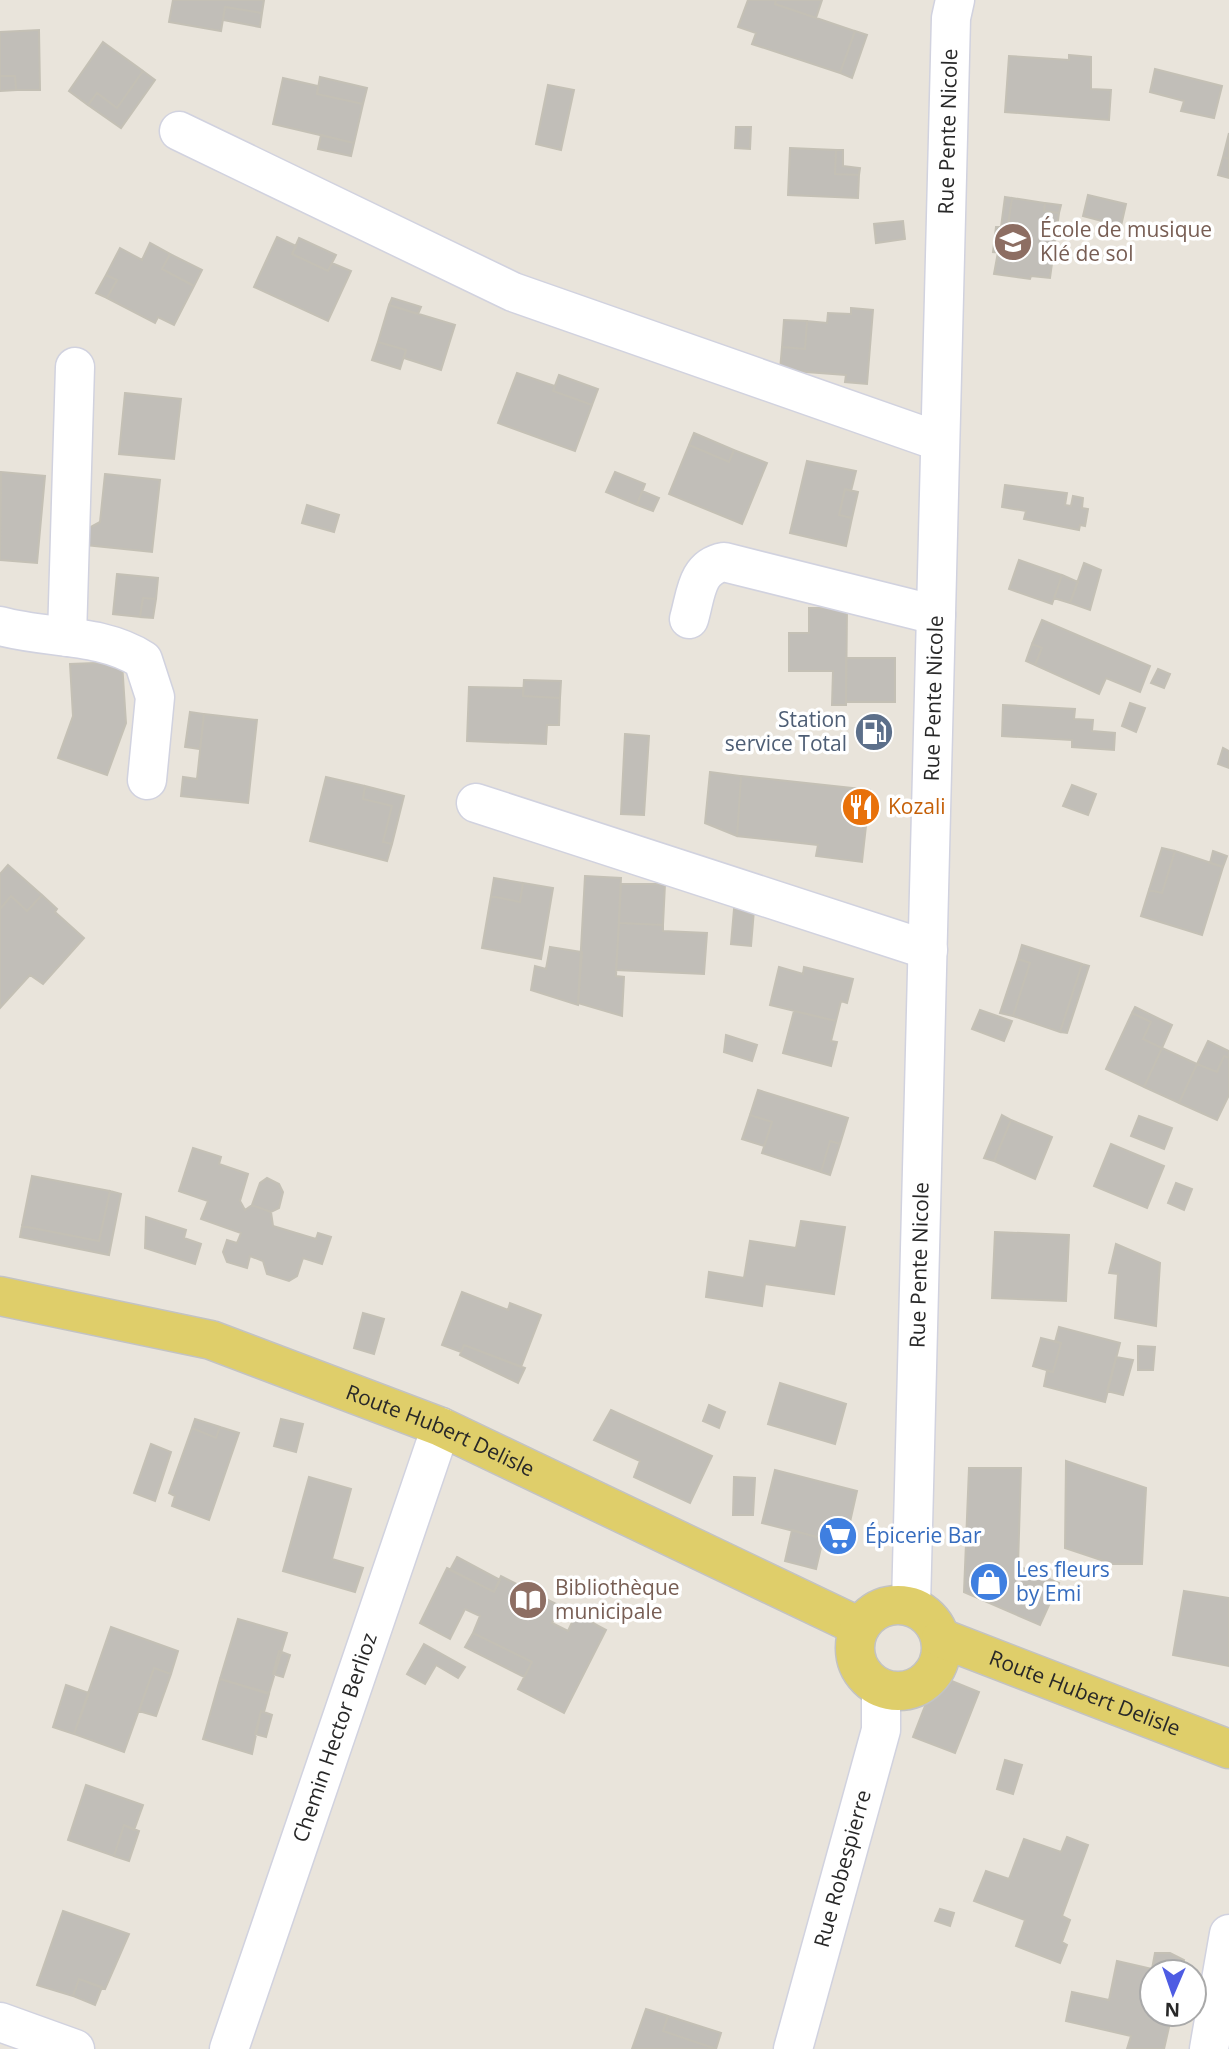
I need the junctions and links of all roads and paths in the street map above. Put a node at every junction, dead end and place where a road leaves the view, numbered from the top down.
1 (955, 0) edge
2 (179, 131) dead end
3 (75, 367) dead end
4 (938, 441) junction
5 (936, 615) junction
6 (689, 619) dead end
7 (0, 626) edge
8 (67, 637) junction
9 (148, 780) dead end
10 (476, 803) dead end
11 (928, 950) junction
12 (0, 1296) edge
13 (440, 1427) junction
14 (911, 1606) junction
15 (860, 1627) junction
16 (941, 1638) junction
17 (881, 1688) junction
18 (1229, 1749) edge
19 (1229, 1934) edge
20 (0, 2022) edge
21 (75, 2049) edge
22 (229, 2049) edge
23 (793, 2049) edge
24 (1209, 2049) edge

1 - 4 street, Rue Pente Nicole
2 - 4 street
3 - 8 street
4 - 5 street, Rue Pente Nicole
5 - 6 street
5 - 11 street, Rue Pente Nicole
7 - 8 street
8 - 9 street
10 - 11 street
11 - 14 street, Rue Pente Nicole
12 - 13 main road, Route Hubert Delisle
13 - 15 main road, Route Hubert Delisle
13 - 22 street, Chemin Hector Berlioz
14 - 15 main road
14 - 16 main road
15 - 17 main road
16 - 17 main road
16 - 18 main road, Route Hubert Delisle
17 - 23 street, Rue Robespierre
19 - 24 street
20 - 21 street

